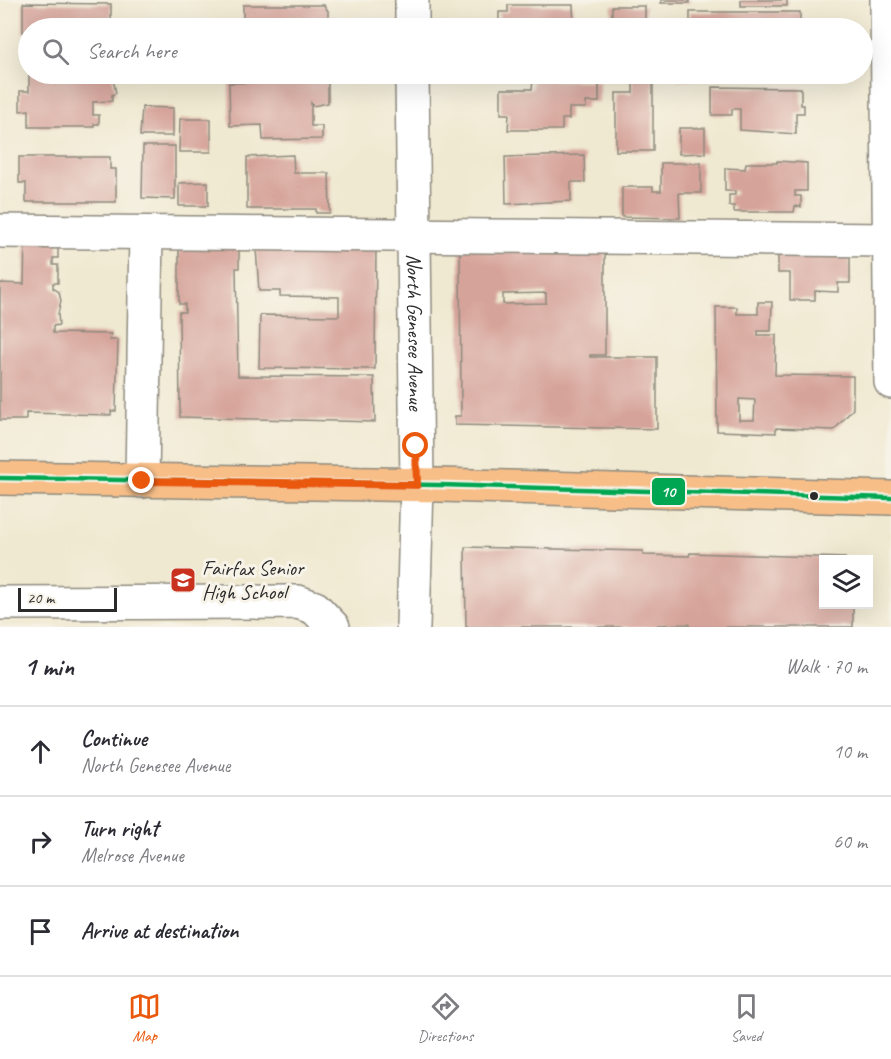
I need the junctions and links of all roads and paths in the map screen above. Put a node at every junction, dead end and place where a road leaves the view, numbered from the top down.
1 (412, 0) edge
2 (887, 0) edge
3 (412, 18) edge
4 (412, 84) edge
5 (0, 231) edge
6 (146, 233) junction
7 (412, 237) junction
8 (890, 240) edge
9 (891, 382) edge
10 (0, 478) edge
11 (142, 481) junction
12 (417, 485) junction
13 (891, 498) edge
14 (0, 603) edge
15 (333, 627) edge
16 (413, 627) edge

1 - 3 street
2 - 8 street
4 - 7 street, North Genesee Avenue
5 - 6 street
6 - 7 street
6 - 11 street
7 - 8 street
7 - 12 street, North Genesee Avenue
8 - 9 street
10 - 11 main road
11 - 12 main road
12 - 13 main road
12 - 16 street, North Genesee Avenue
14 - 15 street

